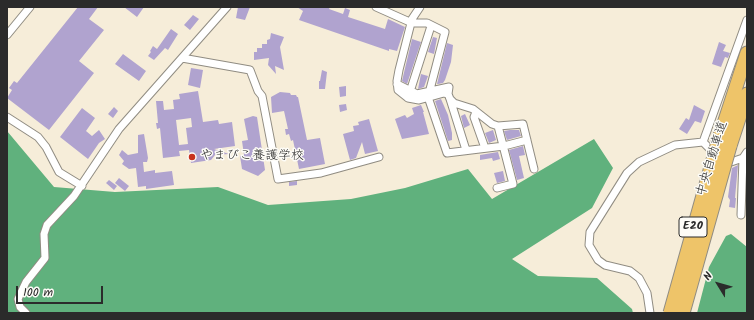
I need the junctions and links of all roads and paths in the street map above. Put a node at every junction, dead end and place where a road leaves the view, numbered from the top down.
1 (30, 7) edge
2 (227, 7) edge
3 (376, 7) edge
4 (420, 7) edge
5 (747, 20) edge
6 (412, 23) junction
7 (431, 26) junction
8 (7, 35) edge
9 (747, 53) edge
10 (182, 58) junction
11 (428, 94) junction
12 (747, 94) edge
13 (410, 95) junction
14 (449, 97) junction
15 (476, 112) junction
16 (7, 117) edge
17 (498, 126) junction
18 (527, 140) junction
19 (703, 142) junction
20 (724, 144) junction
21 (504, 146) junction
22 (485, 148) junction
23 (466, 150) junction
24 (745, 155) edge
25 (379, 157) dead end
26 (534, 169) dead end
27 (82, 186) junction
28 (497, 188) dead end
29 (741, 215) dead end
30 (26, 313) edge
31 (650, 313) edge
32 (670, 313) edge
33 (683, 313) edge

1 - 8 street
2 - 10 street
3 - 6 street
4 - 6 street
5 - 19 street
6 - 7 street
6 - 13 street
7 - 11 street
7 - 13 street
9 - 20 highway, 中央自動車道 / E20
10 - 25 street
10 - 27 street
11 - 13 street
11 - 14 street
11 - 23 street
12 - 20 highway, 中央自動車道 / E20
14 - 15 street
14 - 23 street
15 - 17 street
15 - 22 street
16 - 27 street
17 - 18 street
17 - 21 street
18 - 21 street
18 - 26 street
19 - 24 street
19 - 31 street
20 - 32 highway, 中央自動車道 / E20, bridge
20 - 33 highway, 中央自動車道 / E20, bridge
21 - 22 street
21 - 28 street
22 - 23 street
24 - 29 street
27 - 30 street

